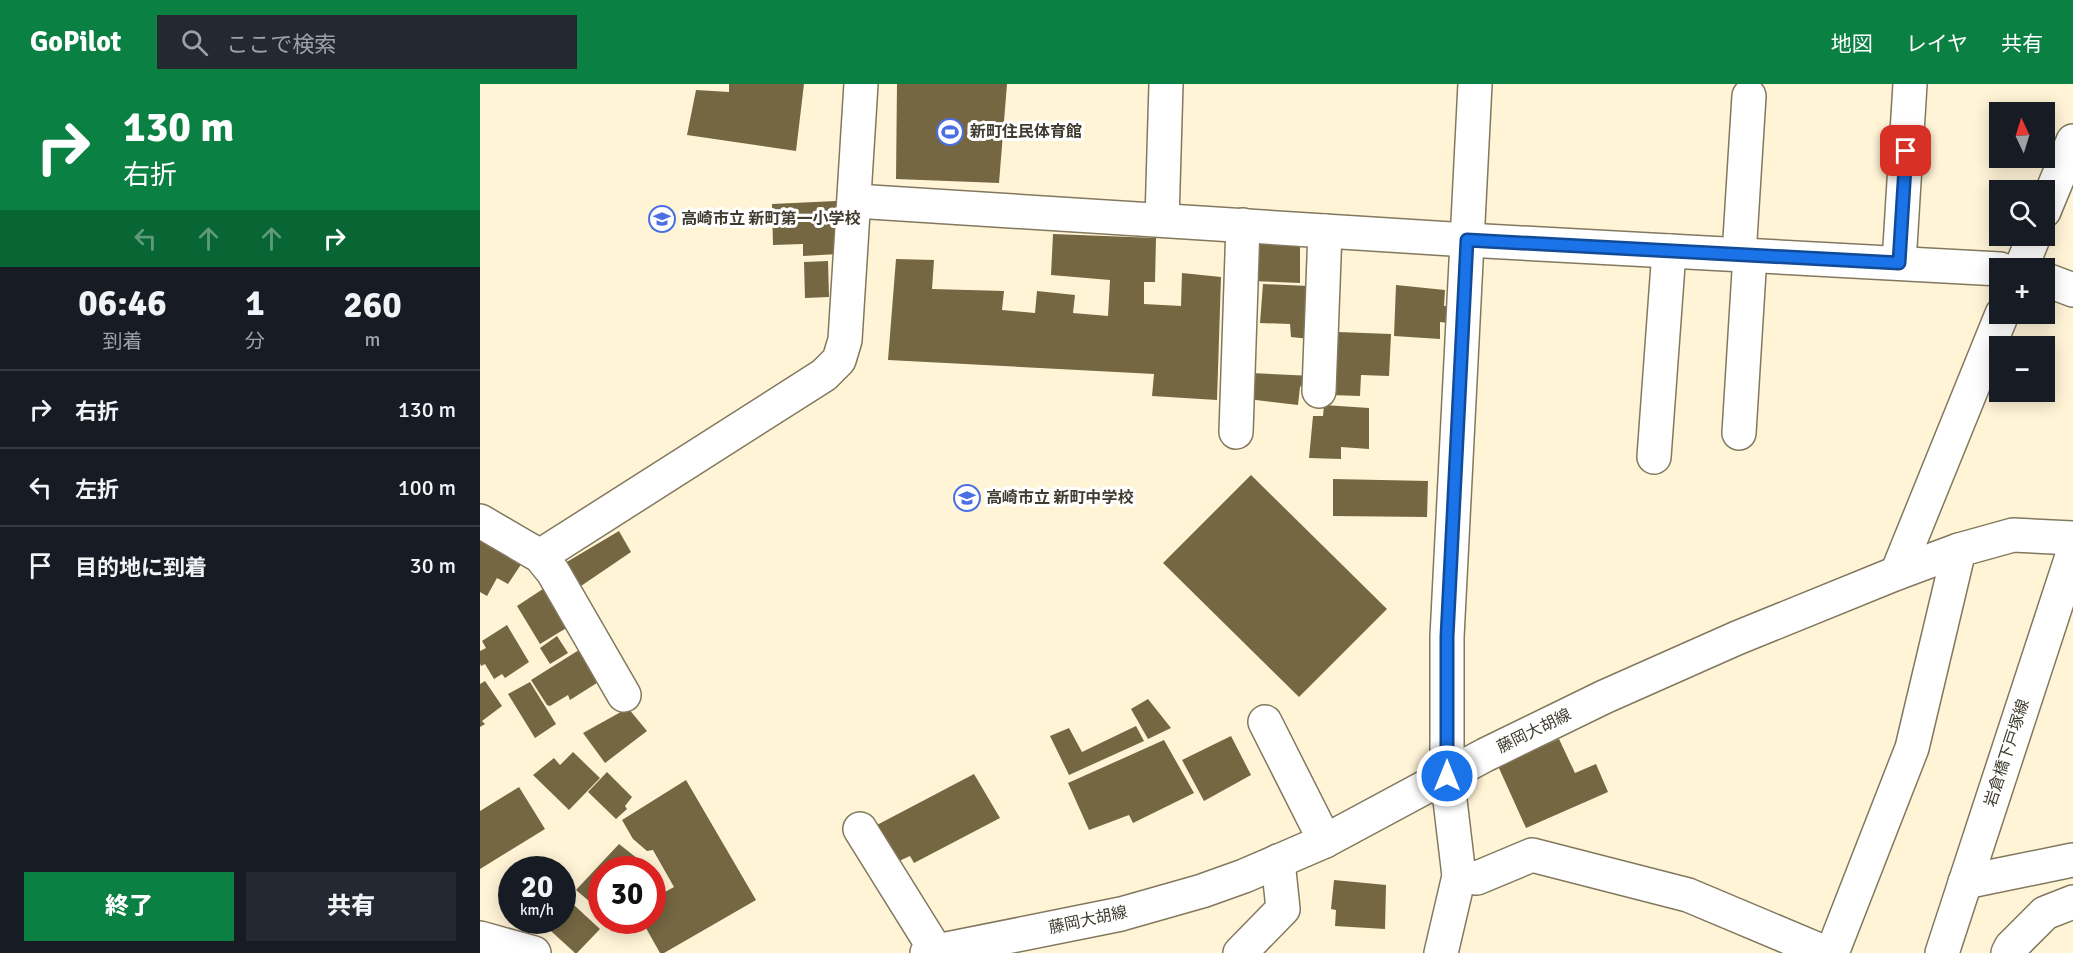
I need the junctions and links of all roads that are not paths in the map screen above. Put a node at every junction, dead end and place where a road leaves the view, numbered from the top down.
1 (861, 84) edge
2 (1166, 84) edge
3 (1475, 84) edge
4 (1910, 84) edge
5 (1749, 96) dead end
6 (2073, 141) edge
7 (2055, 184) edge
8 (855, 201) junction
9 (1162, 220) junction
10 (1243, 225) junction
11 (1325, 231) junction
12 (1467, 240) junction
13 (1668, 251) junction
14 (1744, 255) junction
15 (1899, 263) junction
16 (1989, 268) edge
17 (2055, 283) edge
18 (2073, 290) edge
19 (1998, 324) edge
20 (1319, 391) dead end
21 (1236, 432) dead end
22 (1739, 433) dead end
23 (1654, 457) dead end
24 (480, 521) edge
25 (2073, 538) edge
26 (1959, 550) junction
27 (2073, 553) edge
28 (540, 556) junction
29 (1897, 573) junction
30 (624, 695) dead end
31 (1265, 722) dead end
32 (1447, 776) junction
33 (860, 829) dead end
34 (1325, 841) junction
35 (2073, 860) edge
36 (1278, 861) junction
37 (1459, 876) junction
38 (1965, 882) junction
39 (2073, 902) edge
40 (480, 938) edge
41 (931, 952) edge
42 (534, 953) edge
43 (1240, 953) edge
44 (1441, 953) edge
45 (1826, 953) edge
46 (1832, 953) edge
47 (1942, 953) edge
48 (2008, 953) edge

1 - 8 street
2 - 9 street
3 - 12 street
4 - 15 street
5 - 14 street
6 - 7 street
8 - 9 street
8 - 28 street
9 - 10 street
10 - 11 street
10 - 21 street
11 - 12 street
11 - 20 street
12 - 13 street
12 - 32 street
13 - 14 street
13 - 23 street
14 - 15 street
14 - 22 street
15 - 16 street
17 - 18 street
19 - 29 street
24 - 28 street
25 - 26 street, 藤岡大胡線
26 - 29 street, 藤岡大胡線
26 - 46 street
27 - 38 street, 岩倉橋下戸塚線
28 - 30 street
29 - 32 street, 藤岡大胡線
31 - 34 street
32 - 34 street, 藤岡大胡線
32 - 37 street
33 - 41 street
34 - 36 street, 藤岡大胡線
35 - 38 street
36 - 41 street, 藤岡大胡線
36 - 43 street
37 - 44 street
37 - 45 street
38 - 47 street, 岩倉橋下戸塚線
39 - 48 street
40 - 42 street

